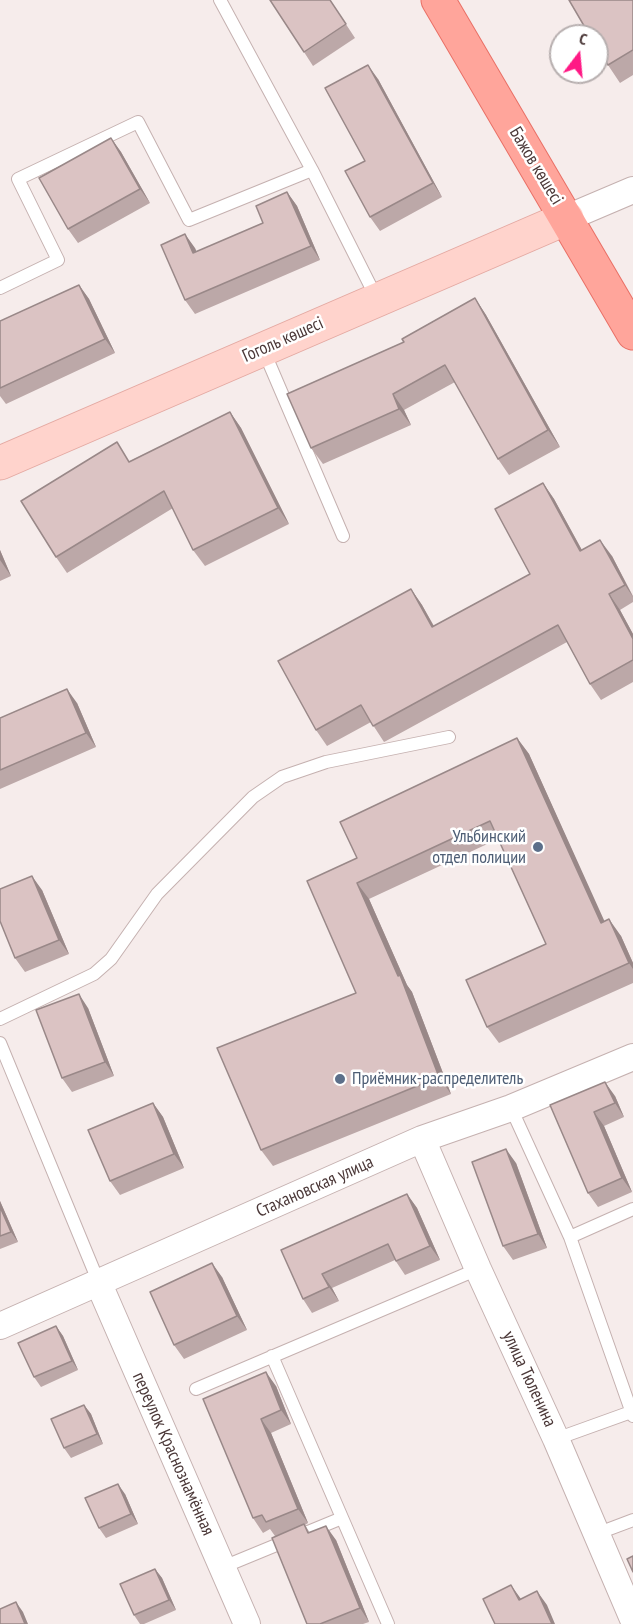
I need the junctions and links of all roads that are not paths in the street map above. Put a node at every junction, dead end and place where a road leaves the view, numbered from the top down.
1 (220, 0) edge
2 (438, 0) edge
3 (312, 170) junction
4 (633, 190) edge
5 (567, 218) junction
6 (0, 288) edge
7 (377, 298) junction
8 (633, 333) edge
9 (263, 349) junction
10 (0, 463) edge
11 (343, 536) dead end
12 (449, 737) dead end
13 (0, 1019) edge
14 (0, 1043) edge
15 (633, 1057) edge
16 (511, 1108) junction
17 (422, 1139) junction
18 (633, 1209) edge
19 (570, 1237) junction
20 (478, 1269) junction
21 (99, 1284) junction
22 (0, 1326) edge
23 (272, 1356) junction
24 (196, 1389) dead end
25 (632, 1414) edge
26 (556, 1439) junction
27 (342, 1518) junction
28 (633, 1520) edge
29 (596, 1534) junction
30 (223, 1568) junction
31 (633, 1619) edge
32 (247, 1624) edge
33 (388, 1624) edge

1 - 3 lane
2 - 5 main road, Бажов көшесі
3 - 6 lane
3 - 7 lane
4 - 5 street
5 - 7 main road, Гоголь көшесі
5 - 8 main road, Бажов көшесі
7 - 9 main road, Гоголь көшесі
9 - 10 main road, Гоголь көшесі
9 - 11 lane
12 - 13 lane
14 - 21 lane
15 - 16 street, Стахановская улица
16 - 17 street, Стахановская улица
16 - 19 lane
17 - 20 street, улица Тюленина
17 - 21 street, Стахановская улица
18 - 19 lane
19 - 25 lane
20 - 23 lane
20 - 26 street, улица Тюленина
21 - 22 street, Стахановская улица
21 - 30 street, переулок Краснознамённая
23 - 24 lane
23 - 27 lane
25 - 26 lane
26 - 29 street, улица Тюленина
27 - 30 lane
27 - 33 lane
28 - 29 lane
29 - 31 street, улица Тюленина
30 - 32 street, переулок Краснознамённая

